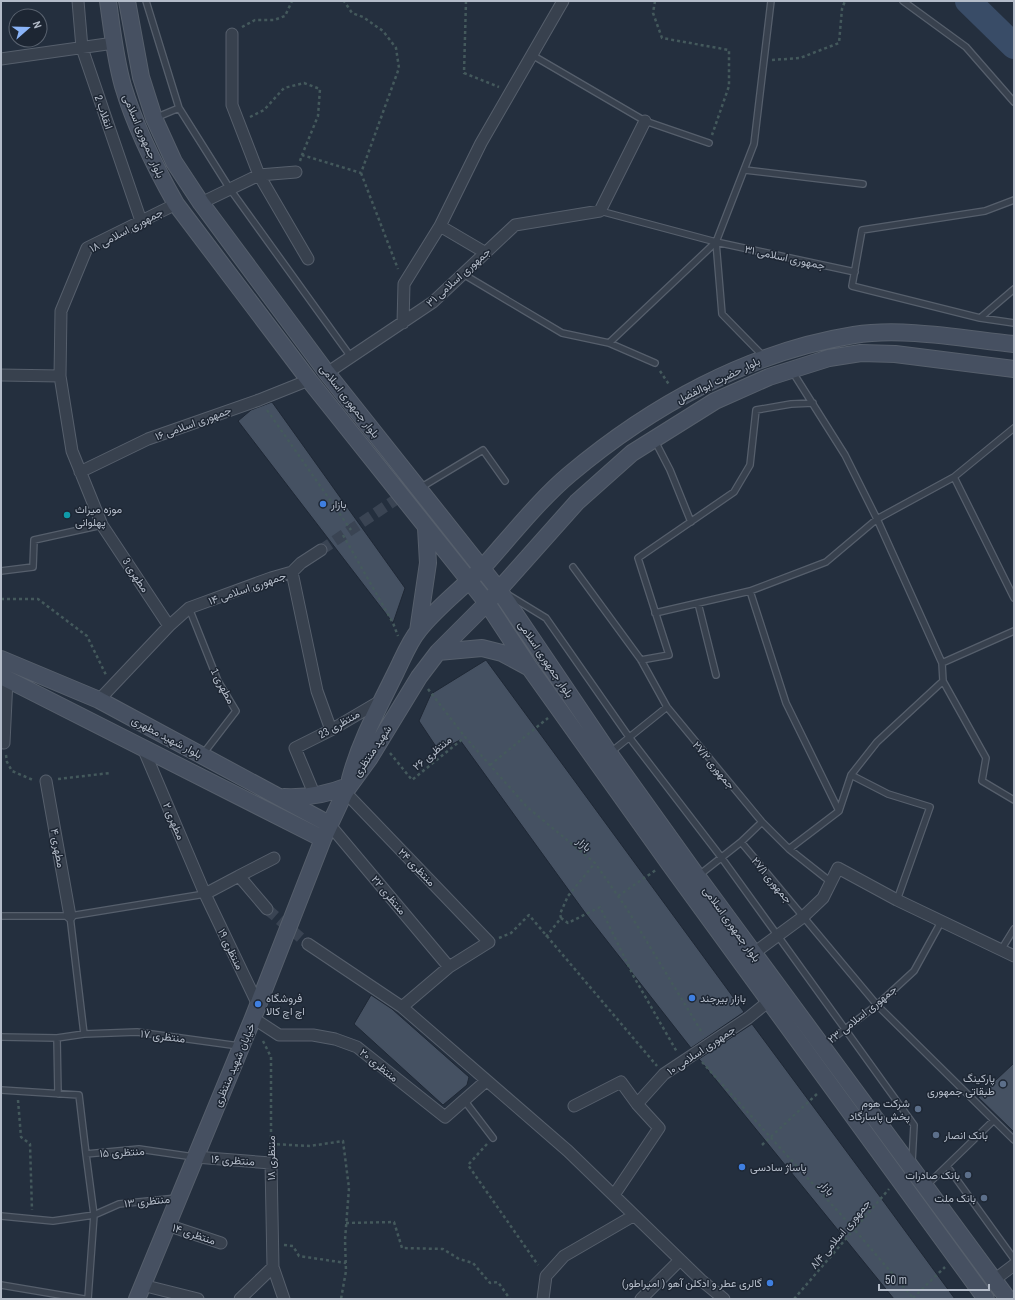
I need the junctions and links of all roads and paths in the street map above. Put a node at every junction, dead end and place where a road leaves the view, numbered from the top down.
1 (78, 1) edge
2 (108, 1) edge
3 (127, 1) edge
4 (146, 1) edge
5 (292, 1) edge
6 (344, 1) edge
7 (466, 1) edge
8 (563, 1) edge
9 (655, 1) edge
10 (771, 1) edge
11 (845, 1) edge
12 (903, 1) edge
13 (232, 34) joint
14 (114, 43) junction
15 (82, 48) junction
16 (532, 55) junction
17 (1, 59) edge
18 (764, 60) junction
19 (511, 91) junction
20 (1014, 102) edge
21 (179, 108) junction
22 (154, 118) junction
23 (646, 121) junction
24 (239, 124) junction
25 (709, 143) joint
26 (302, 155) junction
27 (745, 170) junction
28 (296, 172) joint
29 (361, 173) junction
30 (259, 175) junction
31 (863, 184) dead end
32 (230, 189) junction
33 (1014, 200) edge
34 (201, 203) junction
35 (176, 204) junction
36 (600, 210) junction
37 (141, 221) junction
38 (440, 226) junction
39 (716, 242) junction
40 (486, 253) junction
41 (308, 259) dead end
42 (855, 272) junction
43 (463, 274) junction
44 (404, 284) junction
45 (1014, 289) edge
46 (980, 318) junction
47 (403, 323) junction
48 (1014, 323) edge
49 (609, 343) junction
50 (1014, 344) edge
51 (351, 357) junction
52 (765, 357) junction
53 (655, 363) joint
54 (1014, 369) edge
55 (791, 370) junction
56 (327, 373) junction
57 (1, 375) edge
58 (60, 376) junction
59 (309, 380) junction
60 (678, 398) junction
61 (259, 400) junction
62 (813, 403) junction
63 (1014, 428) edge
64 (654, 439) junction
65 (80, 472) junction
66 (954, 477) junction
67 (505, 481) dead end
68 (419, 488) junction
69 (877, 519) junction
70 (691, 522) junction
71 (102, 524) junction
72 (426, 528) junction
73 (351, 530) dead end
74 (342, 535) dead end
75 (321, 550) tunnel mouth
76 (573, 567) dead end
77 (482, 568) junction
78 (1, 571) edge
79 (292, 572) junction
80 (469, 580) junction
81 (499, 590) junction
82 (750, 591) junction
83 (1014, 598) edge
84 (1, 599) edge
85 (487, 603) junction
86 (698, 603) junction
87 (189, 608) junction
88 (655, 613) junction
89 (169, 626) junction
90 (418, 631) junction
91 (1014, 631) edge
92 (438, 652) junction
93 (405, 654) junction
94 (1, 658) edge
95 (641, 660) junction
96 (942, 663) junction
97 (529, 668) junction
98 (716, 675) dead end
99 (4, 677) edge
100 (420, 677) junction
101 (943, 681) junction
102 (112, 686) junction
103 (382, 699) junction
104 (99, 700) junction
105 (667, 707) junction
106 (559, 709) junction
107 (331, 730) junction
108 (464, 737) junction
109 (629, 737) junction
110 (380, 741) junction
111 (1, 742) edge
112 (143, 748) junction
113 (609, 753) junction
114 (202, 756) junction
115 (490, 765) junction
116 (851, 775) junction
117 (46, 780) dead end
118 (346, 789) junction
119 (315, 796) junction
120 (278, 797) junction
121 (1014, 800) edge
122 (839, 811) junction
123 (762, 822) junction
124 (329, 824) junction
125 (323, 839) junction
126 (740, 842) junction
127 (789, 849) junction
128 (721, 857) junction
129 (274, 858) dead end
130 (668, 862) junction
131 (594, 863) junction
132 (239, 876) junction
133 (697, 876) junction
134 (832, 883) junction
135 (205, 894) junction
136 (618, 896) junction
137 (897, 900) junction
138 (267, 909) tunnel mouth
139 (1, 916) edge
140 (70, 916) junction
141 (803, 917) junction
142 (561, 918) junction
143 (942, 922) junction
144 (1014, 929) edge
145 (778, 935) junction
146 (546, 937) junction
147 (489, 942) junction
148 (308, 944) tunnel mouth
149 (1002, 950) junction
150 (754, 953) junction
151 (1014, 956) edge
152 (450, 967) junction
153 (769, 1001) junction
154 (877, 1005) junction
155 (402, 1007) junction
156 (256, 1012) junction
157 (846, 1029) junction
158 (84, 1034) junction
159 (1, 1037) edge
160 (58, 1038) junction
161 (710, 1045) junction
162 (242, 1046) junction
163 (822, 1046) junction
164 (695, 1054) junction
165 (682, 1061) junction
166 (664, 1074) junction
167 (486, 1081) junction
168 (828, 1083) junction
169 (1, 1090) edge
170 (17, 1092) junction
171 (58, 1094) junction
172 (464, 1100) junction
173 (637, 1104) junction
174 (574, 1106) dead end
175 (993, 1121) junction
176 (493, 1138) joint
177 (770, 1138) junction
178 (1014, 1140) edge
179 (271, 1144) junction
180 (762, 1145) dead end
181 (86, 1154) junction
182 (195, 1157) junction
183 (271, 1163) junction
184 (947, 1166) junction
185 (912, 1168) junction
186 (899, 1180) junction
187 (926, 1187) junction
188 (614, 1195) junction
189 (179, 1197) junction
190 (94, 1215) junction
191 (1, 1216) edge
192 (633, 1216) junction
193 (32, 1219) junction
194 (346, 1223) junction
195 (167, 1225) junction
196 (854, 1229) junction
197 (221, 1243) dead end
198 (273, 1243) junction
199 (955, 1257) junction
200 (1014, 1259) edge
201 (680, 1260) junction
202 (346, 1263) junction
203 (1014, 1265) edge
204 (273, 1267) junction
205 (546, 1276) junction
206 (994, 1280) junction
207 (1, 1285) edge
208 (140, 1292) edge
209 (914, 1298) edge
210 (84, 1299) edge
211 (88, 1299) edge
212 (198, 1299) edge
213 (240, 1299) edge
214 (284, 1299) edge
215 (341, 1299) edge
216 (510, 1299) edge
217 (543, 1299) edge
218 (641, 1299) edge
219 (724, 1299) edge
220 (794, 1299) edge
221 (986, 1299) edge
222 (1008, 1299) edge

1 - 15 street, انقلاب 2
2 - 14 main road, بلوار جمهوری اسلامی
3 - 22 main road, بلوار جمهوری اسلامی
4 - 21 lane
5 - 13 path
6 - 29 path
7 - 19 path
8 - 16 street
9 - 25 path
10 - 18 lane
11 - 18 path
12 - 20 lane
13 - 24 street
14 - 15 street
14 - 35 main road, بلوار جمهوری اسلامی
15 - 17 street
15 - 37 street, انقلاب 2
16 - 19 street
16 - 23 lane
18 - 27 lane
19 - 38 street
21 - 22 lane
21 - 32 lane
22 - 34 main road, بلوار جمهوری اسلامی
23 - 25 lane
23 - 36 street
24 - 26 path
24 - 30 street
26 - 28 path
26 - 29 path
27 - 31 lane
27 - 39 lane
28 - 30 street
29 - 44 path
30 - 32 street
30 - 41 street
32 - 34 street
32 - 51 lane
33 - 42 lane
34 - 56 main road, بلوار جمهوری اسلامی
35 - 37 street, جمهوری اسلامی ۱۸
35 - 59 main road, بلوار جمهوری اسلامی
36 - 39 lane, جمهوری اسلامی ۳۱
36 - 40 street, جمهوری اسلامی ۳۱
37 - 58 street, جمهوری اسلامی ۱۸
38 - 40 street
38 - 44 street
39 - 42 lane, جمهوری اسلامی ۳۱
39 - 49 lane
39 - 52 lane
40 - 43 street, جمهوری اسلامی ۳۱
42 - 46 lane
43 - 47 street, جمهوری اسلامی ۳۱
43 - 49 lane
44 - 47 street
45 - 46 lane
46 - 48 lane
47 - 51 street, جمهوری اسلامی ۳۱
49 - 53 lane
50 - 52 main road, بلوار حضرت ابوالفضل
51 - 56 street, جمهوری اسلامی ۳۱
52 - 60 main road, بلوار حضرت ابوالفضل
53 - 60 path
54 - 55 main road, بلوار حضرت ابوالفضل
55 - 62 lane
55 - 64 main road, بلوار حضرت ابوالفضل
56 - 68 main road, بلوار جمهوری اسلامی
57 - 58 street
58 - 65 street, جمهوری اسلامی ۱۸
59 - 61 street, جمهوری اسلامی ۱۶
59 - 72 main road, بلوار جمهوری اسلامی
60 - 77 main road, بلوار حضرت ابوالفضل
61 - 65 street, جمهوری اسلامی ۱۶
61 - 73 path
62 - 69 lane
62 - 70 lane
63 - 66 lane
64 - 70 lane
64 - 81 main road, بلوار حضرت ابوالفضل
65 - 71 street, جمهوری اسلامی ۱۸
66 - 69 lane
66 - 83 lane
67 - 68 lane
68 - 77 main road, بلوار جمهوری اسلامی
69 - 82 lane
69 - 96 lane
70 - 88 lane
71 - 78 lane
71 - 89 street, مطهری 3
72 - 80 main road, بلوار جمهوری اسلامی
72 - 90 main road
74 - 93 path
75 - 79 street, جمهوری اسلامی ۱۴
76 - 95 lane, جمهوری ۲۷/۲
77 - 80 main road, شهید منتظری
77 - 81 main road, بلوار جمهوری اسلامی
79 - 87 street, جمهوری اسلامی ۱۴
79 - 107 street
80 - 85 main road, بلوار جمهوری اسلامی
80 - 90 main road, شهید منتظری
81 - 85 main road, شهید منتظری
81 - 109 lane
81 - 113 main road, بلوار جمهوری اسلامی
82 - 86 lane
82 - 122 lane
84 - 102 path
85 - 92 main road, شهید منتظری
85 - 97 main road, بلوار جمهوری اسلامی
86 - 88 lane
86 - 98 lane
87 - 89 street
87 - 114 lane, مطهری 1
88 - 95 lane
89 - 102 street
90 - 93 main road, شهید منتظری
91 - 96 lane
92 - 97 main road
92 - 100 main road, شهید منتظری
93 - 103 main road, شهید منتظری
94 - 104 main road, بلوار شهید مطهری
95 - 105 lane, جمهوری ۲۷/۲
96 - 101 lane
97 - 106 main road, بلوار جمهوری اسلامی
99 - 111 street
99 - 112 main road, بلوار شهید مطهری
100 - 108 path, بازار
100 - 110 main road, شهید منتظری
101 - 116 lane
101 - 121 lane
102 - 104 street
103 - 107 street, منتظری 23
103 - 118 main road, شهید منتظری
104 - 114 main road, بلوار شهید مطهری
105 - 109 lane
105 - 123 lane, جمهوری ۲۷/۲
106 - 115 path
106 - 130 main road, بلوار جمهوری اسلامی
107 - 119 street, منتظری 23
108 - 110 path, منتظری ۲۶
108 - 115 path, بازار
109 - 113 lane
109 - 128 lane
110 - 118 main road, شهید منتظری
112 - 125 main road, بلوار شهید مطهری
112 - 135 street, مطهری ۲
113 - 133 main road, بلوار جمهوری اسلامی
114 - 120 main road, بلوار شهید مطهری
115 - 131 path, بازار
116 - 122 lane
116 - 137 lane
117 - 140 street, مطهری ۴
118 - 119 main road
118 - 124 main road, خیابان شهید منتظری
118 - 147 street, منتظری ۲۴
119 - 120 main road
120 - 124 main road, بلوار شهید مطهری
122 - 127 lane
123 - 126 lane
123 - 127 lane, جمهوری ۲۷/۲
124 - 125 main road, خیابان شهید منتظری
124 - 152 street, منتظری ۲۲
125 - 156 main road, خیابان شهید منتظری
126 - 128 lane
126 - 141 lane, جمهوری ۲۷/۱
127 - 134 lane, جمهوری ۲۷/۲
128 - 133 lane
128 - 145 lane
129 - 132 street
130 - 136 path
130 - 153 main road, بلوار جمهوری اسلامی
131 - 136 path, بازار
131 - 142 path
132 - 135 street
132 - 138 street
133 - 150 main road, بلوار جمهوری اسلامی
134 - 137 street
134 - 141 street
135 - 140 lane
135 - 156 street, منتظری ۱۹
136 - 161 path, بازار
137 - 143 street
139 - 140 lane
140 - 158 lane
141 - 145 street
141 - 154 lane, جمهوری ۲۷/۱
142 - 146 path
142 - 165 path
143 - 149 street
143 - 154 lane, جمهوری اسلامی ۲۳
144 - 149 lane
145 - 150 street
145 - 157 lane
146 - 147 path
146 - 166 path
147 - 152 street
148 - 155 street
149 - 151 street
150 - 163 main road, بلوار جمهوری اسلامی
152 - 155 street
153 - 161 street, جمهوری اسلامی ۱۰
153 - 168 main road, بلوار جمهوری اسلامی
154 - 157 lane, جمهوری اسلامی ۲۳
154 - 175 lane, جمهوری ۲۷/۱
155 - 167 street
156 - 162 main road, خیابان شهید منتظری
156 - 172 street, منتظری ۲۰
156 - 179 path, منتظری ۱۸
157 - 163 lane, جمهوری اسلامی ۲۳
157 - 185 lane
158 - 160 lane, منتظری ۱۷
158 - 162 lane, منتظری ۱۷
159 - 160 lane, منتظری ۱۷
160 - 171 lane
161 - 164 street, جمهوری اسلامی ۱۰
162 - 182 main road, خیابان شهید منتظری
163 - 185 main road, بلوار جمهوری اسلامی
164 - 165 street, جمهوری اسلامی ۱۰
164 - 177 path, بازار
165 - 166 street, جمهوری اسلامی ۱۰
166 - 173 street, جمهوری اسلامی ۱۰
167 - 172 street, منتظری ۲۰
167 - 188 street
168 - 177 path
168 - 186 main road, بلوار جمهوری اسلامی
169 - 170 lane
170 - 171 lane
170 - 193 path
171 - 181 lane
172 - 176 lane
173 - 174 street
173 - 188 street
175 - 178 lane, جمهوری ۲۷/۱
175 - 184 lane
176 - 205 path
177 - 180 path
177 - 196 path, بازار
179 - 183 path, منتظری ۱۸
179 - 194 path
181 - 182 lane, منتظری ۱۵
181 - 190 lane, منتظری ۱۵
182 - 183 street, منتظری ۱۶
182 - 189 main road, خیابان شهید منتظری
183 - 198 street, منتظری ۱۸
184 - 187 lane
184 - 200 lane
185 - 187 main road, بلوار جمهوری اسلامی
186 - 196 path, جمهوری اسلامی ۸/۴
186 - 199 main road, بلوار جمهوری اسلامی
187 - 206 main road, بلوار جمهوری اسلامی
188 - 192 street
189 - 190 lane, منتظری ۱۳
189 - 195 main road, خیابان شهید منتظری
190 - 193 lane, منتظری ۱۳
190 - 211 lane, منتظری ۱۵
191 - 193 lane, منتظری ۱۳
192 - 201 street
192 - 205 street
194 - 202 path
194 - 216 path
195 - 197 street, منتظری ۱۴
195 - 208 main road, خیابان شهید منتظری
196 - 209 path, بازار
196 - 220 path, جمهوری اسلامی ۸/۴
198 - 202 path
198 - 204 street, منتظری ۱۸
199 - 209 path
199 - 221 main road, بلوار جمهوری اسلامی
201 - 218 street
201 - 219 street
202 - 215 path
203 - 206 street
204 - 213 street
204 - 214 street, منتظری ۱۸
205 - 217 street
206 - 222 main road, بلوار جمهوری اسلامی
207 - 210 lane
208 - 212 street

